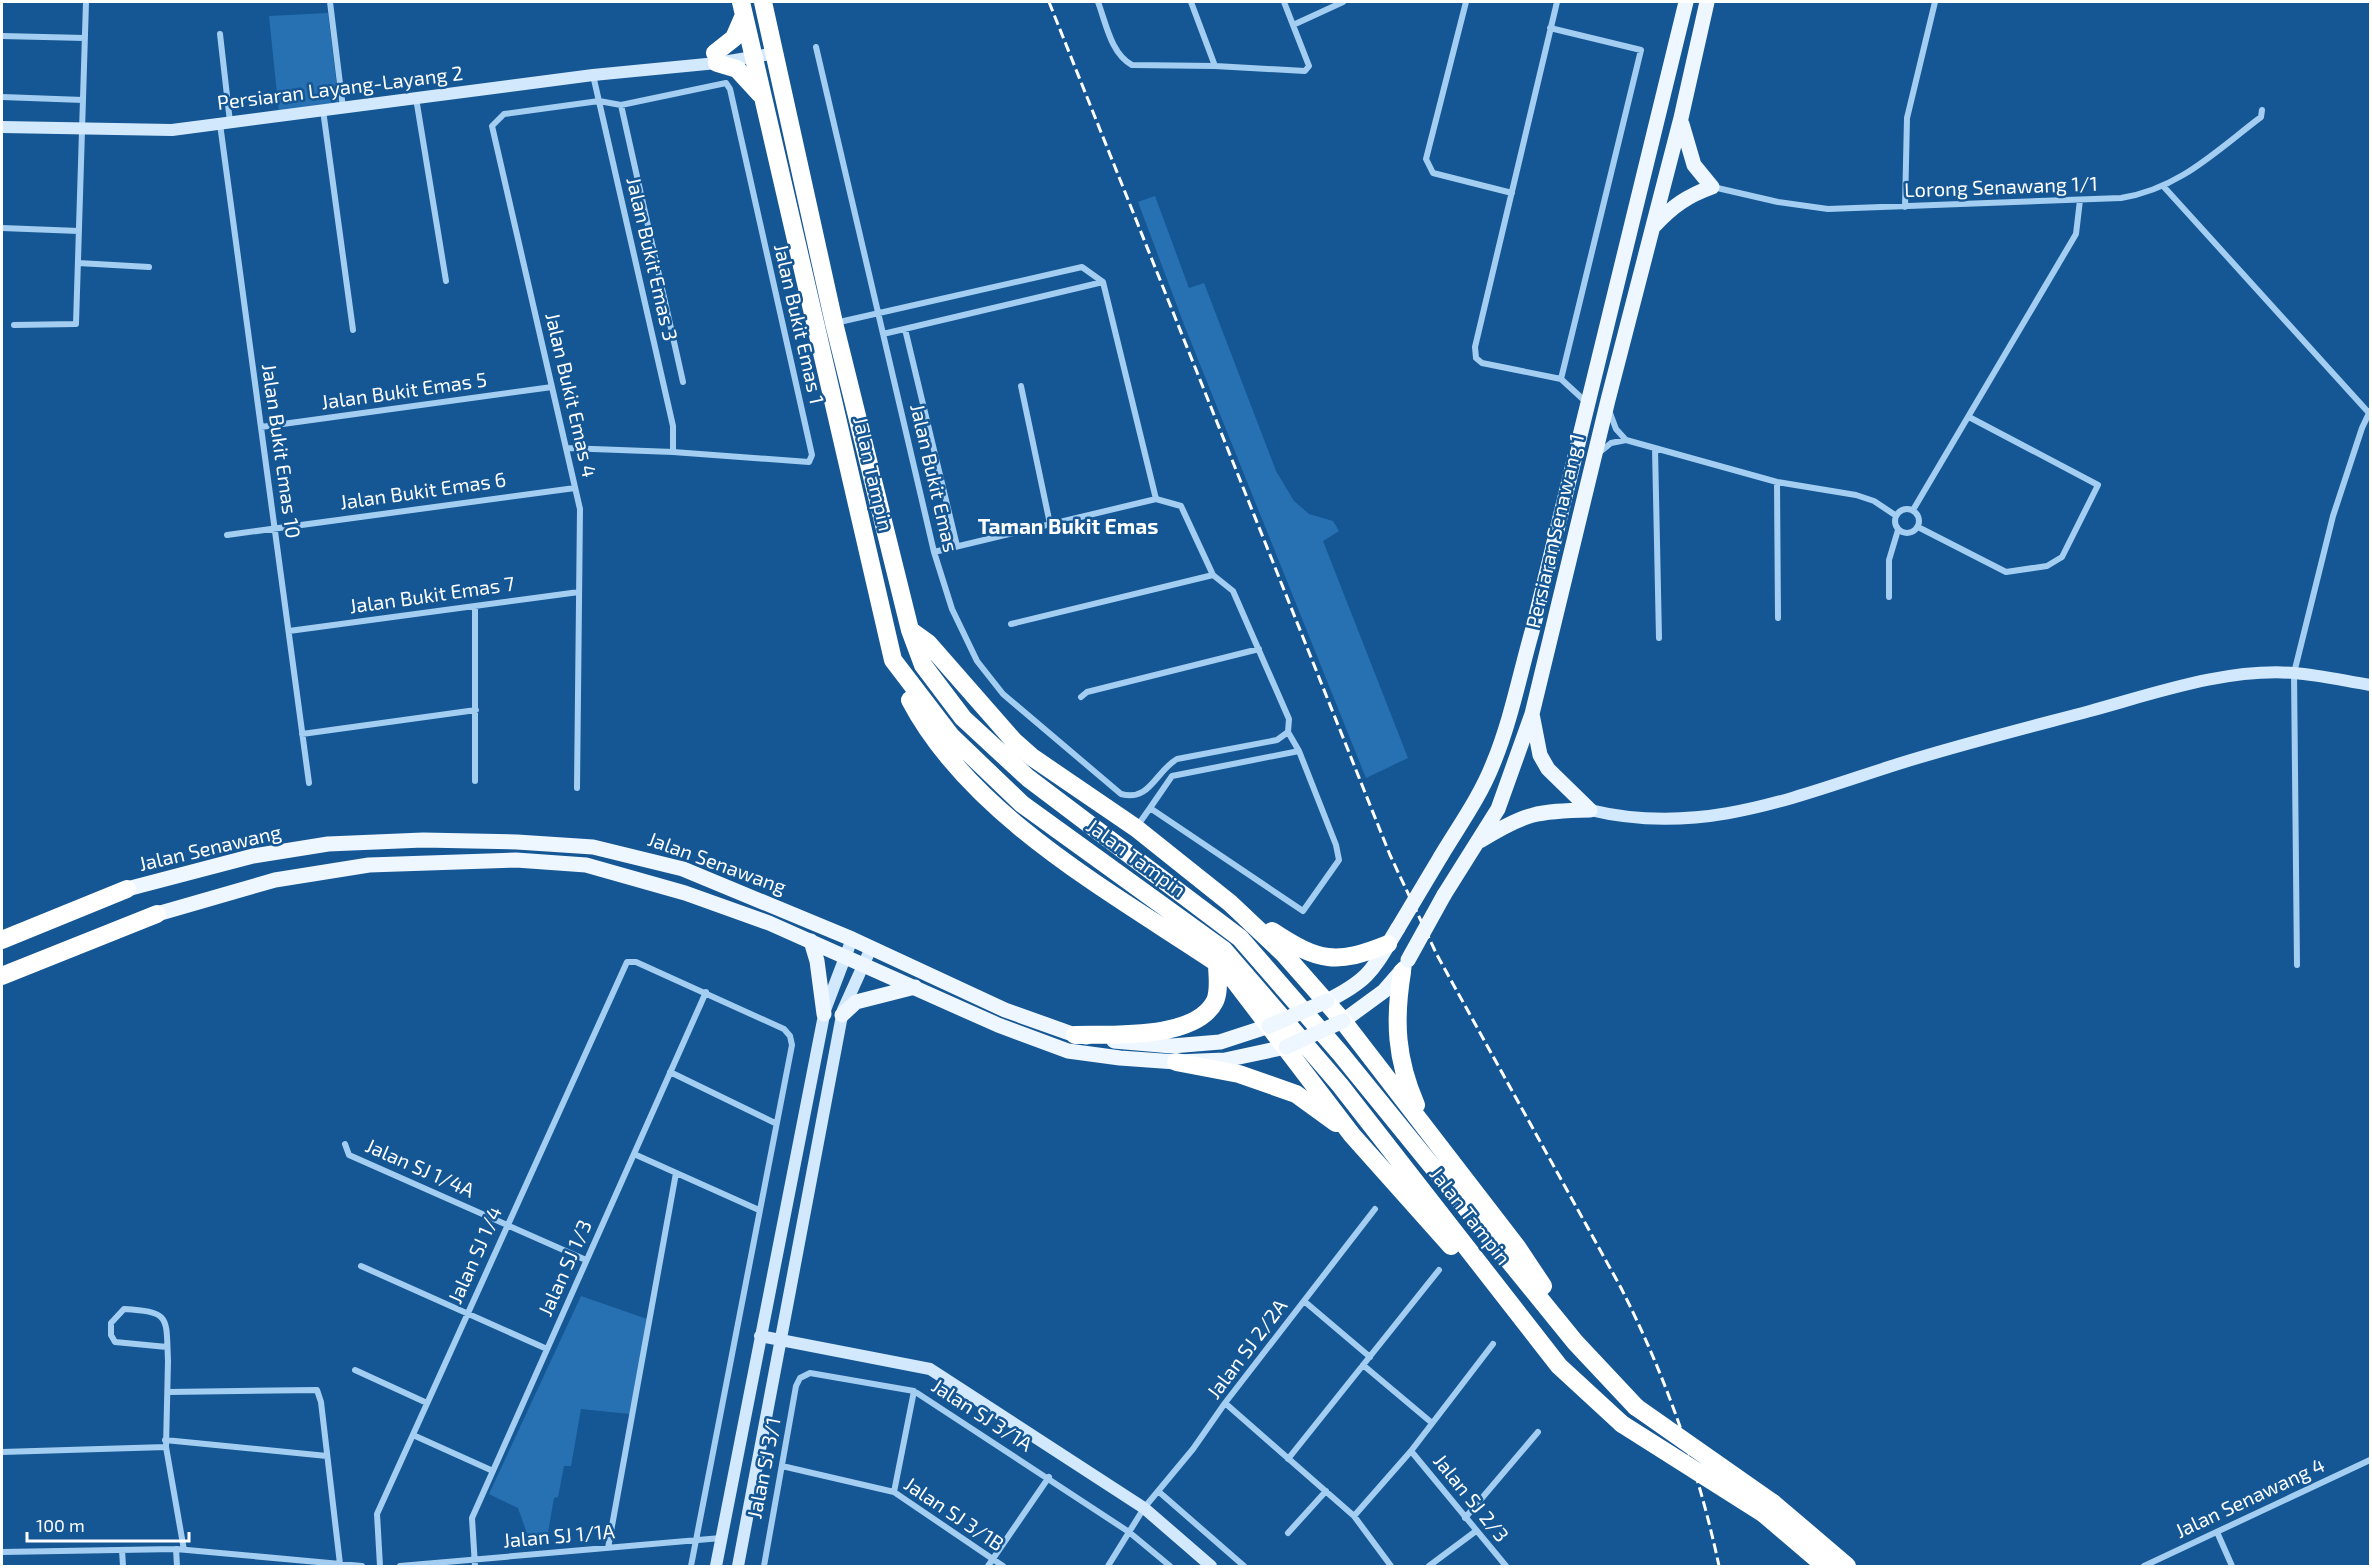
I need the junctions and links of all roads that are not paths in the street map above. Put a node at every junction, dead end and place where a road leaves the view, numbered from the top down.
1 (87, 2) edge
2 (330, 2) edge
3 (764, 2) edge
4 (1098, 2) edge
5 (1191, 2) edge
6 (1284, 2) edge
7 (1343, 2) edge
8 (1466, 2) edge
9 (1557, 2) edge
10 (1686, 2) edge
11 (1707, 2) edge
12 (1935, 2) edge
13 (743, 8) edge
14 (1293, 25) junction
15 (1551, 28) junction
16 (220, 34) dead end
17 (2, 36) edge
18 (85, 38) junction
19 (774, 45) junction
20 (816, 47) dead end
21 (752, 50) junction
22 (716, 58) junction
23 (1215, 66) junction
24 (593, 75) junction
25 (2, 98) edge
26 (416, 98) junction
27 (763, 98) junction
28 (83, 100) junction
29 (599, 101) junction
30 (621, 105) junction
31 (343, 108) junction
32 (323, 110) junction
33 (2262, 110) dead end
34 (1681, 118) junction
35 (225, 123) junction
36 (2, 127) edge
37 (82, 130) junction
38 (1712, 187) junction
39 (2163, 187) junction
40 (1512, 192) junction
41 (2080, 200) junction
42 (1905, 207) junction
43 (1654, 226) junction
44 (2, 228) edge
45 (79, 231) junction
46 (78, 263) junction
47 (149, 267) dead end
48 (446, 281) dead end
49 (1103, 282) junction
50 (877, 313) junction
51 (834, 323) junction
52 (14, 325) dead end
53 (905, 329) junction
54 (353, 330) dead end
55 (883, 334) junction
56 (1561, 379) junction
57 (683, 382) dead end
58 (1021, 386) dead end
59 (552, 387) junction
60 (1608, 400) junction
61 (1587, 402) junction
62 (2370, 412) edge
63 (1969, 417) junction
64 (261, 427) junction
65 (1626, 440) junction
66 (566, 448) junction
67 (1655, 448) junction
68 (673, 452) junction
69 (1594, 458) junction
70 (1777, 482) junction
71 (575, 488) junction
72 (1156, 499) junction
73 (1913, 510) junction
74 (1895, 516) junction
75 (1050, 524) junction
76 (1918, 527) junction
77 (274, 528) junction
78 (1898, 530) junction
79 (227, 535) dead end
80 (957, 546) junction
81 (934, 552) junction
82 (1214, 575) junction
83 (579, 592) junction
84 (1889, 597) dead end
85 (475, 606) junction
86 (1778, 618) dead end
87 (1011, 624) dead end
88 (910, 630) junction
89 (289, 631) junction
90 (1659, 638) dead end
91 (1259, 649) junction
92 (893, 660) junction
93 (2294, 673) junction
94 (2370, 685) edge
95 (1081, 697) dead end
96 (476, 710) junction
97 (1532, 714) junction
98 (1288, 732) junction
99 (302, 734) junction
100 (1299, 751) junction
101 (475, 781) dead end
102 (309, 783) dead end
103 (577, 788) dead end
104 (1150, 808) junction
105 (1590, 810) junction
106 (1136, 828) junction
107 (1477, 842) junction
108 (127, 889) joint
109 (1230, 903) junction
110 (157, 914) joint
111 (1393, 936) junction
112 (852, 939) junction
113 (2, 940) edge
114 (811, 941) junction
115 (872, 948) junction
116 (846, 956) junction
117 (1217, 963) junction
118 (863, 964) junction
119 (2297, 965) dead end
120 (1405, 966) junction
121 (2, 976) edge
122 (915, 987) junction
123 (706, 992) junction
124 (1327, 1001) junction
125 (824, 1014) junction
126 (842, 1014) junction
127 (1343, 1021) junction
128 (1269, 1026) junction
129 (1075, 1035) junction
130 (1286, 1047) junction
131 (1176, 1062) junction
132 (670, 1072) junction
133 (775, 1123) junction
134 (1429, 1134) junction
135 (1352, 1135) junction
136 (345, 1144) dead end
137 (634, 1154) junction
138 (676, 1173) junction
139 (1375, 1209) dead end
140 (759, 1210) junction
141 (507, 1225) junction
142 (586, 1260) junction
143 (361, 1266) dead end
144 (1439, 1270) dead end
145 (1304, 1301) junction
146 (467, 1314) junction
147 (760, 1336) junction
148 (781, 1340) junction
149 (1492, 1344) dead end
150 (167, 1347) junction
151 (547, 1349) junction
152 (1370, 1357) junction
153 (1363, 1365) junction
154 (1558, 1366) junction
155 (355, 1370) dead end
156 (800, 1378) joint
157 (914, 1391) junction
158 (168, 1392) junction
159 (1630, 1401) junction
160 (427, 1403) junction
161 (1225, 1403) junction
162 (1432, 1423) junction
163 (1538, 1432) dead end
164 (413, 1434) junction
165 (166, 1443) junction
166 (1411, 1451) junction
167 (2, 1452) edge
168 (327, 1456) junction
169 (1288, 1459) junction
170 (2369, 1462) edge
171 (782, 1466) junction
172 (492, 1472) junction
173 (1049, 1478) junction
174 (1158, 1491) junction
175 (1326, 1491) junction
176 (894, 1492) junction
177 (1144, 1508) junction
178 (1769, 1508) junction
179 (1354, 1516) junction
180 (1465, 1518) junction
181 (745, 1527) junction
182 (1476, 1531) junction
183 (1129, 1532) junction
184 (2217, 1532) junction
185 (1288, 1533) dead end
186 (721, 1539) junction
187 (696, 1541) junction
188 (608, 1548) junction
189 (176, 1549) junction
190 (122, 1550) junction
191 (184, 1550) junction
192 (2, 1552) edge
193 (277, 1558) junction
194 (992, 1560) junction
195 (474, 1563) edge
196 (340, 1564) junction
197 (123, 1566) edge
198 (177, 1566) edge
199 (278, 1566) edge
200 (362, 1566) edge
201 (380, 1566) edge
202 (400, 1566) edge
203 (691, 1566) edge
204 (716, 1566) edge
205 (738, 1566) edge
206 (764, 1566) edge
207 (988, 1566) edge
208 (1003, 1566) edge
209 (1108, 1566) edge
210 (1170, 1566) edge
211 (1211, 1566) edge
212 (1244, 1566) edge
213 (1388, 1566) edge
214 (1429, 1566) edge
215 (1506, 1566) edge
216 (1825, 1566) edge
217 (1847, 1566) edge
218 (2144, 1566) edge
219 (2232, 1566) edge

1 - 18 street
2 - 31 street
3 - 19 highway, Jalan Tampin
4 - 23 street
5 - 23 street
6 - 14 street
7 - 14 street
8 - 40 street
9 - 15 street
10 - 61 main road, Persiaran Senawang 1
11 - 34 main road, Persiaran Senawang 1
12 - 42 street
13 - 21 highway, Jalan Tampin
13 - 22 highway
14 - 23 street
15 - 40 street
15 - 56 street
16 - 35 street, Jalan Bukit Emas 10
17 - 18 street
18 - 28 street
19 - 21 street, Persiaran Layang-Layang 2
19 - 51 highway, Jalan Tampin
20 - 50 street, Jalan Bukit Emas
21 - 22 street, Persiaran Layang-Layang 2
21 - 27 highway, Jalan Tampin
22 - 24 street, Persiaran Layang-Layang 2
22 - 27 highway
24 - 26 street, Persiaran Layang-Layang 2
24 - 29 street, Jalan Bukit Emas 3
25 - 28 street
26 - 31 street, Persiaran Layang-Layang 2
26 - 48 street
27 - 92 highway, Jalan Tampin
28 - 37 street
29 - 30 street, Jalan Bukit Emas 1
29 - 59 street, Jalan Bukit Emas 4
29 - 68 street, Jalan Bukit Emas 3
30 - 57 street
30 - 68 street, Jalan Bukit Emas 1
31 - 32 street, Persiaran Layang-Layang 2
32 - 35 street, Persiaran Layang-Layang 2
32 - 54 street
33 - 39 street, Lorong Senawang 1/1
34 - 38 main road
34 - 43 main road, Persiaran Senawang 1
35 - 37 street, Persiaran Layang-Layang 2
35 - 64 street, Jalan Bukit Emas 10
36 - 37 street, Persiaran Layang-Layang 2
37 - 45 street
38 - 42 street, Lorong Senawang 1/1
38 - 43 main road
39 - 41 street, Lorong Senawang 1/1
39 - 62 street
40 - 56 street
41 - 42 street, Lorong Senawang 1/1
41 - 63 street
43 - 60 main road, Persiaran Senawang 1
44 - 45 street
45 - 46 street
46 - 47 street
46 - 52 street
49 - 50 street
49 - 53 street
49 - 72 street
50 - 51 street
50 - 55 street, Jalan Bukit Emas
51 - 88 highway, Jalan Tampin
53 - 55 street
53 - 80 street
55 - 81 street, Jalan Bukit Emas
56 - 61 street
58 - 75 street
59 - 64 street, Jalan Bukit Emas 5
59 - 66 street, Jalan Bukit Emas 4
60 - 65 street
60 - 69 main road, Persiaran Senawang 1
61 - 111 main road, Persiaran Senawang 1, bridge
62 - 93 street
63 - 73 street
63 - 76 street
64 - 77 street, Jalan Bukit Emas 10
65 - 67 street
65 - 69 street
66 - 68 street, Jalan Bukit Emas 1
66 - 71 street, Jalan Bukit Emas 4
67 - 70 street
67 - 90 street
69 - 97 main road, Persiaran Senawang 1
70 - 74 street
70 - 86 street
71 - 77 street, Jalan Bukit Emas 6
71 - 83 street, Jalan Bukit Emas 4
72 - 75 street
72 - 82 street
73 - 74 street
73 - 76 street
74 - 78 street
75 - 80 street
76 - 78 street
77 - 79 street, Jalan Bukit Emas 6
77 - 89 street, Jalan Bukit Emas 10
78 - 84 street
80 - 81 street
81 - 98 street, Jalan Bukit Emas
82 - 87 street
82 - 91 street
83 - 85 street, Jalan Bukit Emas 7
83 - 103 street, Jalan Bukit Emas 4
85 - 89 street, Jalan Bukit Emas 7
85 - 96 street
88 - 106 highway
88 - 159 highway, Jalan Tampin
89 - 99 street, Jalan Bukit Emas 10
91 - 95 street
91 - 98 street
92 - 117 highway
92 - 154 highway, Jalan Tampin
93 - 94 street
93 - 105 street
93 - 119 street
96 - 99 street
96 - 101 street
97 - 105 main road
97 - 107 main road, Persiaran Senawang 1
98 - 100 street
99 - 102 street, Jalan Bukit Emas 10
100 - 104 street
100 - 104 street
104 - 106 street
105 - 107 main road
106 - 109 highway
107 - 120 main road, Persiaran Senawang 1, bridge
108 - 112 main road, Jalan Senawang
108 - 113 highway
109 - 111 highway
109 - 124 highway
110 - 114 main road, Jalan Senawang
110 - 121 highway
111 - 124 main road, Persiaran Senawang 1
112 - 115 main road, Jalan Senawang
112 - 116 street
114 - 116 main road, Jalan Senawang
114 - 125 main road
115 - 118 street
115 - 129 main road, Jalan Senawang
116 - 118 main road, Jalan Senawang
116 - 125 street
117 - 128 highway
117 - 129 highway
118 - 122 main road, Jalan Senawang
118 - 126 street
120 - 127 main road, Persiaran Senawang 1
120 - 134 highway
122 - 126 main road
122 - 131 main road, Jalan Senawang
123 - 132 street, Jalan SJ 1/3
123 - 133 street
123 - 141 street, Jalan SJ 1/4
124 - 127 highway
124 - 128 main road, Persiaran Senawang 1, bridge
125 - 147 street
126 - 148 street
127 - 130 main road, Persiaran Senawang 1, bridge
127 - 134 highway
128 - 129 main road, Jalan Senawang
128 - 130 highway
130 - 131 main road, Jalan Senawang
130 - 135 highway
131 - 135 highway
132 - 133 street
132 - 137 street, Jalan SJ 1/3
133 - 140 street
134 - 159 highway
135 - 154 highway
136 - 141 street, Jalan SJ 1/4A
137 - 138 street
137 - 142 street, Jalan SJ 1/3
138 - 140 street
138 - 188 street
139 - 145 street, Jalan SJ 2/2A
140 - 187 street
141 - 142 street, Jalan SJ 1/4A
141 - 146 street, Jalan SJ 1/4
142 - 151 street, Jalan SJ 1/3
143 - 146 street
144 - 152 street
145 - 152 street
145 - 161 street, Jalan SJ 2/2A
146 - 151 street
146 - 160 street, Jalan SJ 1/4
147 - 148 street
147 - 186 street
148 - 177 street
148 - 181 street
149 - 162 street
150 - 150 street
150 - 158 street
151 - 172 street, Jalan SJ 1/3
152 - 153 street
153 - 162 street
153 - 169 street
154 - 178 highway, Jalan Tampin, bridge
155 - 160 street
156 - 157 street, Jalan SJ 3/1A
156 - 171 street, Jalan SJ 3/1
157 - 173 street, Jalan SJ 3/1A
157 - 176 street
158 - 165 street
158 - 168 street
159 - 178 highway, Jalan Tampin, bridge
160 - 164 street, Jalan SJ 1/4
161 - 169 street
161 - 174 street, Jalan SJ 2/2A
162 - 166 street
163 - 180 street
164 - 172 street
164 - 201 street, Jalan SJ 1/4
165 - 167 street
165 - 168 street
165 - 191 street
166 - 179 street
166 - 180 street, Jalan SJ 2/3
168 - 196 street
169 - 175 street
170 - 184 street, Jalan Senawang 4
171 - 176 street, Jalan SJ 3/1B
171 - 206 street, Jalan SJ 3/1
172 - 195 street, Jalan SJ 1/3
173 - 183 street, Jalan SJ 3/1A
173 - 194 street
174 - 177 street, Jalan SJ 2/2A
174 - 212 street
175 - 179 street
175 - 185 street
176 - 194 street, Jalan SJ 3/1B
177 - 183 street, Jalan SJ 2/2A
177 - 211 street
178 - 216 highway, Jalan Tampin
178 - 217 highway, Jalan Tampin
179 - 213 street
180 - 182 street, Jalan SJ 2/3
181 - 186 street
181 - 205 street
182 - 214 street
182 - 215 street, Jalan SJ 2/3
183 - 209 street, Jalan SJ 2/2A
183 - 210 street, Jalan SJ 3/1A
184 - 218 street, Jalan Senawang 4
184 - 219 street
186 - 187 street, Jalan SJ 1/1A
186 - 204 street
187 - 188 street, Jalan SJ 1/1A
187 - 203 street
188 - 195 street, Jalan SJ 1/1A
189 - 190 street
189 - 191 street
189 - 198 street
190 - 192 street
190 - 197 street
191 - 193 street
193 - 196 street
193 - 199 street
194 - 207 street
194 - 208 street, Jalan SJ 3/1B
195 - 202 street, Jalan SJ 1/1A
196 - 200 street

